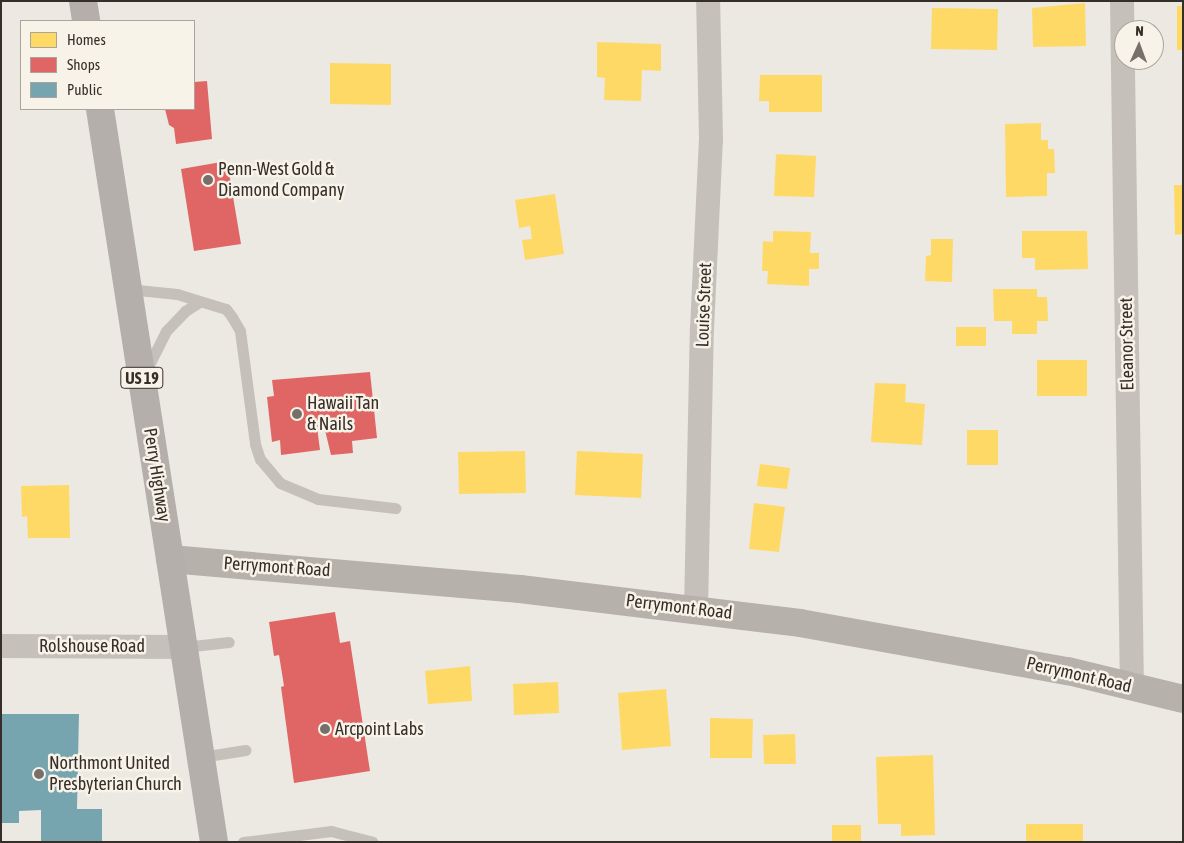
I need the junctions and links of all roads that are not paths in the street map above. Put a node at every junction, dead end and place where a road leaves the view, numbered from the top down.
1 (83, 1) edge
2 (708, 1) edge
3 (1122, 1) edge
4 (86, 20) edge
5 (100, 110) edge
6 (128, 289) junction
7 (198, 303) junction
8 (143, 384) junction
9 (395, 508) dead end
10 (170, 559) junction
11 (696, 609) junction
12 (229, 642) dead end
13 (1, 646) edge
14 (184, 647) junction
15 (1132, 688) junction
16 (1183, 699) edge
17 (245, 750) dead end
18 (201, 757) junction
19 (214, 842) edge
20 (244, 842) edge
21 (373, 842) edge

1 - 4 main road
2 - 11 street, Louise Street
3 - 15 street, Eleanor Street
5 - 6 main road, Perry Highway / US 19
6 - 7 lane
6 - 8 main road, Perry Highway / US 19
7 - 8 lane
7 - 9 lane
8 - 10 main road, Perry Highway / US 19
10 - 11 street, Perrymont Road
10 - 14 main road, Perry Highway / US 19
11 - 15 street, Perrymont Road
12 - 14 lane
13 - 14 street, Rolshouse Road
14 - 18 main road, Perry Highway / US 19
15 - 16 street, Perrymont Road
17 - 18 lane
18 - 19 main road, Perry Highway / US 19
20 - 21 lane

